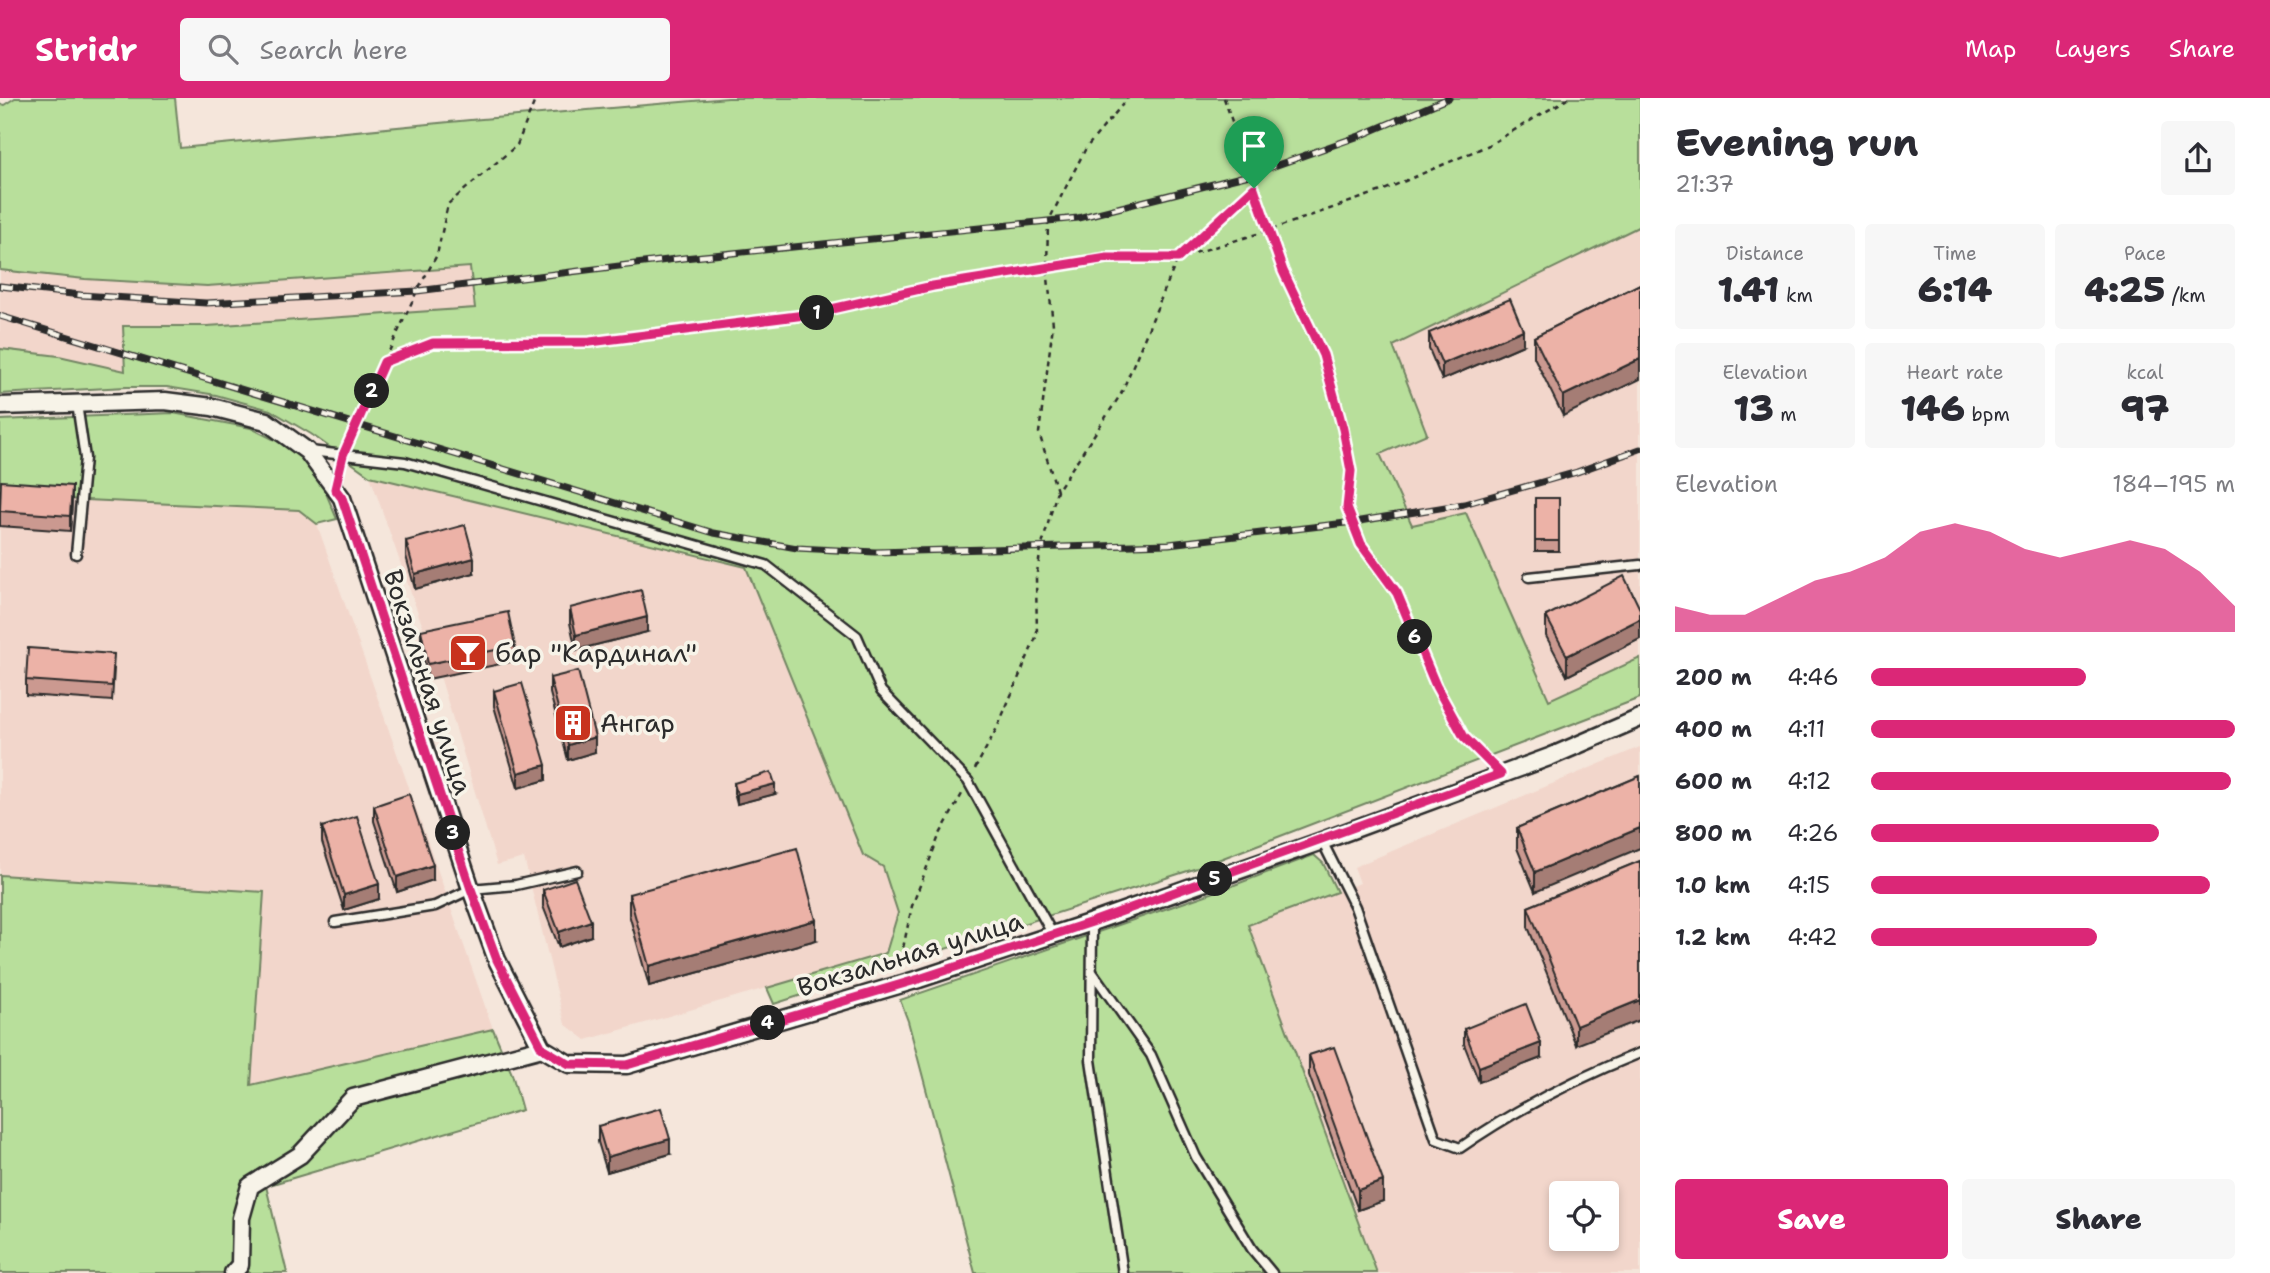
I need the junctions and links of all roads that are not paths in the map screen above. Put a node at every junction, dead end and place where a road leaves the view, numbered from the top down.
1 (77, 404) junction
2 (0, 406) edge
3 (307, 451) junction
4 (76, 554) dead end
5 (1640, 565) edge
6 (1529, 577) dead end
7 (1640, 718) edge
8 (1322, 841) junction
9 (577, 870) dead end
10 (471, 889) junction
11 (335, 922) dead end
12 (1092, 922) junction
13 (1053, 935) junction
14 (1092, 972) junction
15 (542, 1048) junction
16 (1640, 1053) edge
17 (233, 1273) edge
18 (1124, 1273) edge
19 (1272, 1273) edge

1 - 2 street, Вокзальная улица
1 - 3 street, Вокзальная улица
1 - 4 lane
3 - 10 street, Вокзальная улица
3 - 13 lane
5 - 6 lane
7 - 8 street, Вокзальная улица
8 - 12 street, Вокзальная улица
8 - 16 lane
9 - 10 lane
10 - 11 lane
10 - 15 street, Вокзальная улица
12 - 13 street, Вокзальная улица
12 - 14 lane
13 - 15 street, Вокзальная улица
14 - 18 lane
14 - 19 lane
15 - 17 street

